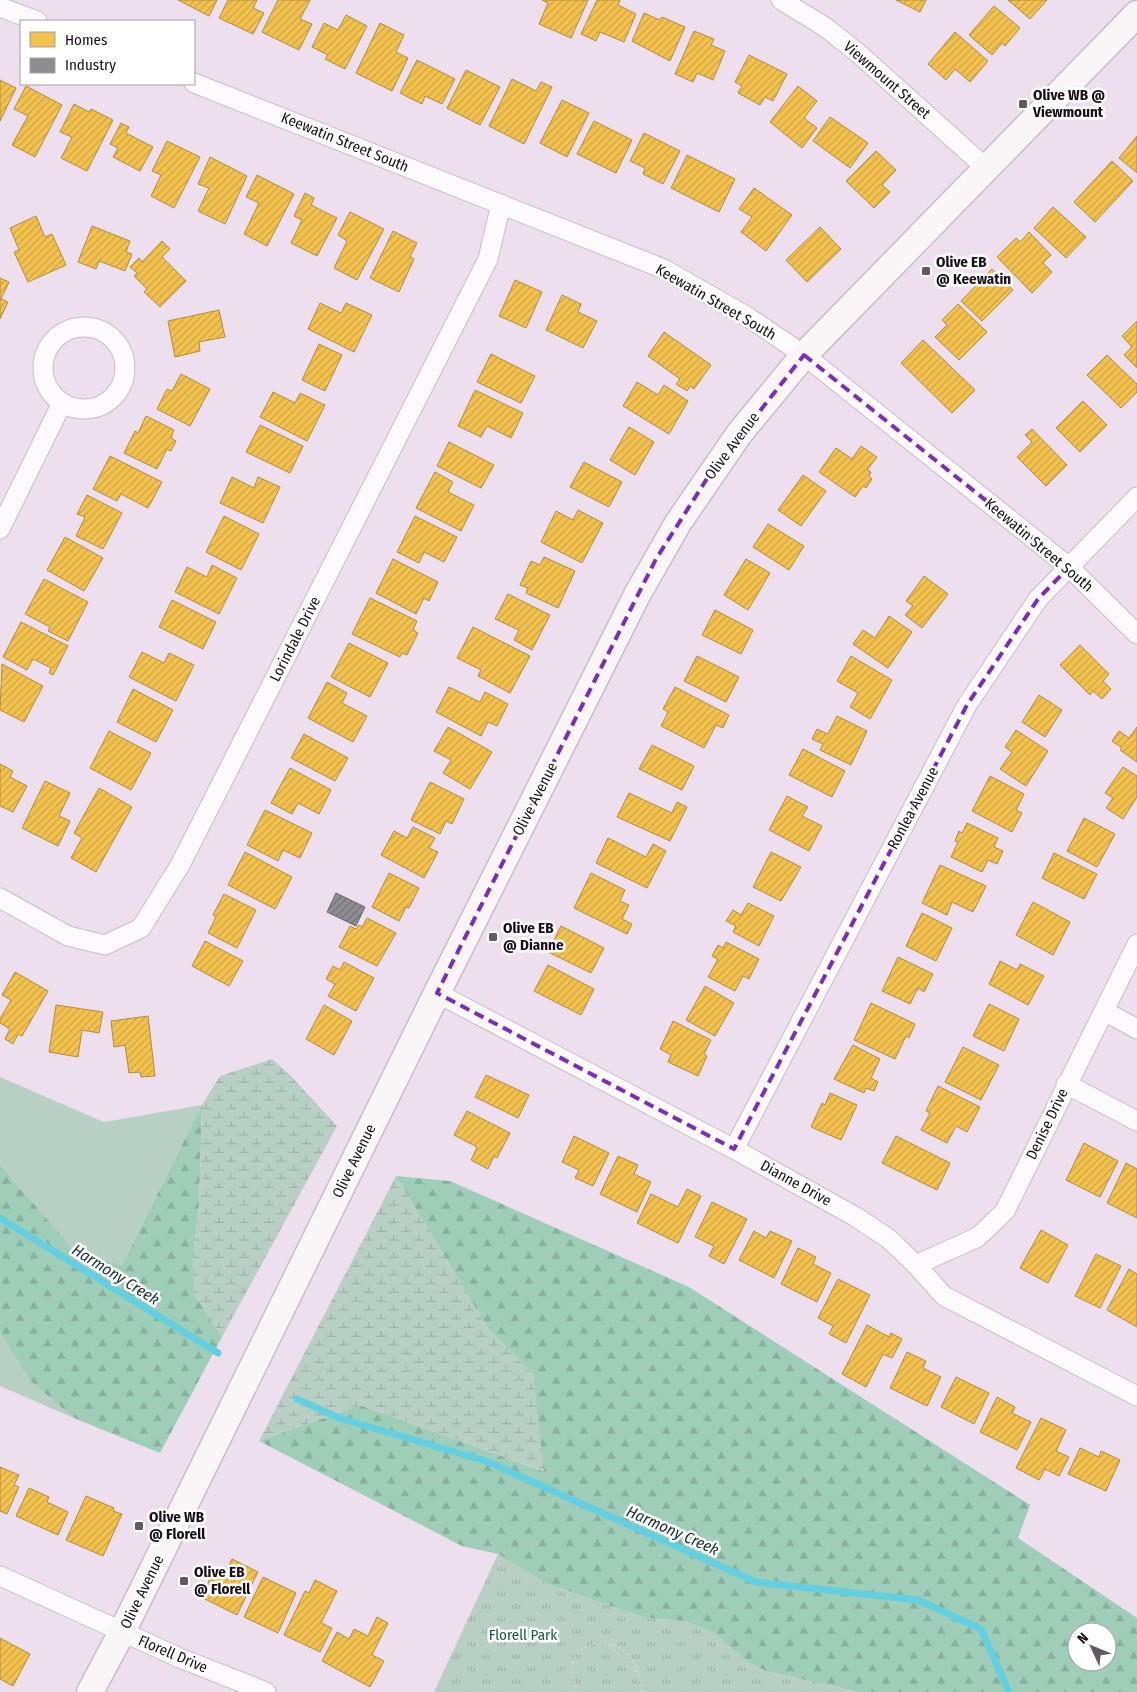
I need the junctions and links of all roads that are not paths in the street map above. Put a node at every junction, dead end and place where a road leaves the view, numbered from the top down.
1 (782, 0) edge
2 (0, 6) edge
3 (1137, 14) edge
4 (35, 20) edge
5 (195, 83) edge
6 (986, 168) junction
7 (501, 204) junction
8 (804, 355) junction
9 (62, 403) junction
10 (1137, 497) edge
11 (0, 529) edge
12 (1069, 568) junction
13 (1137, 634) edge
14 (0, 898) edge
15 (1137, 944) edge
16 (437, 993) junction
17 (1104, 1012) junction
18 (1137, 1029) edge
19 (1066, 1084) junction
20 (1137, 1121) edge
21 (734, 1149) junction
22 (916, 1265) junction
23 (1137, 1396) edge
24 (0, 1576) edge
25 (122, 1632) junction
26 (90, 1692) edge
27 (266, 1692) edge

1 - 6 street, Viewmount Street
2 - 4 street
3 - 6 main road, Olive Avenue
5 - 7 street, Keewatin Street South
6 - 8 main road, Olive Avenue
7 - 8 street, Keewatin Street South
7 - 14 street, Lorindale Drive
8 - 12 street, Keewatin Street South
8 - 16 main road, Olive Avenue
9 - 9 street
9 - 11 street
10 - 12 street, Ronlea Avenue
12 - 13 street, Keewatin Street South
12 - 21 street, Ronlea Avenue
15 - 17 street, Denise Drive
16 - 21 street, Dianne Drive
16 - 25 main road, Olive Avenue
17 - 18 street
17 - 19 street, Denise Drive
19 - 20 street
19 - 22 street, Denise Drive
21 - 22 street, Dianne Drive
22 - 23 street, Dianne Drive
24 - 25 street, Florell Drive
25 - 26 main road, Olive Avenue
25 - 27 street, Florell Drive

